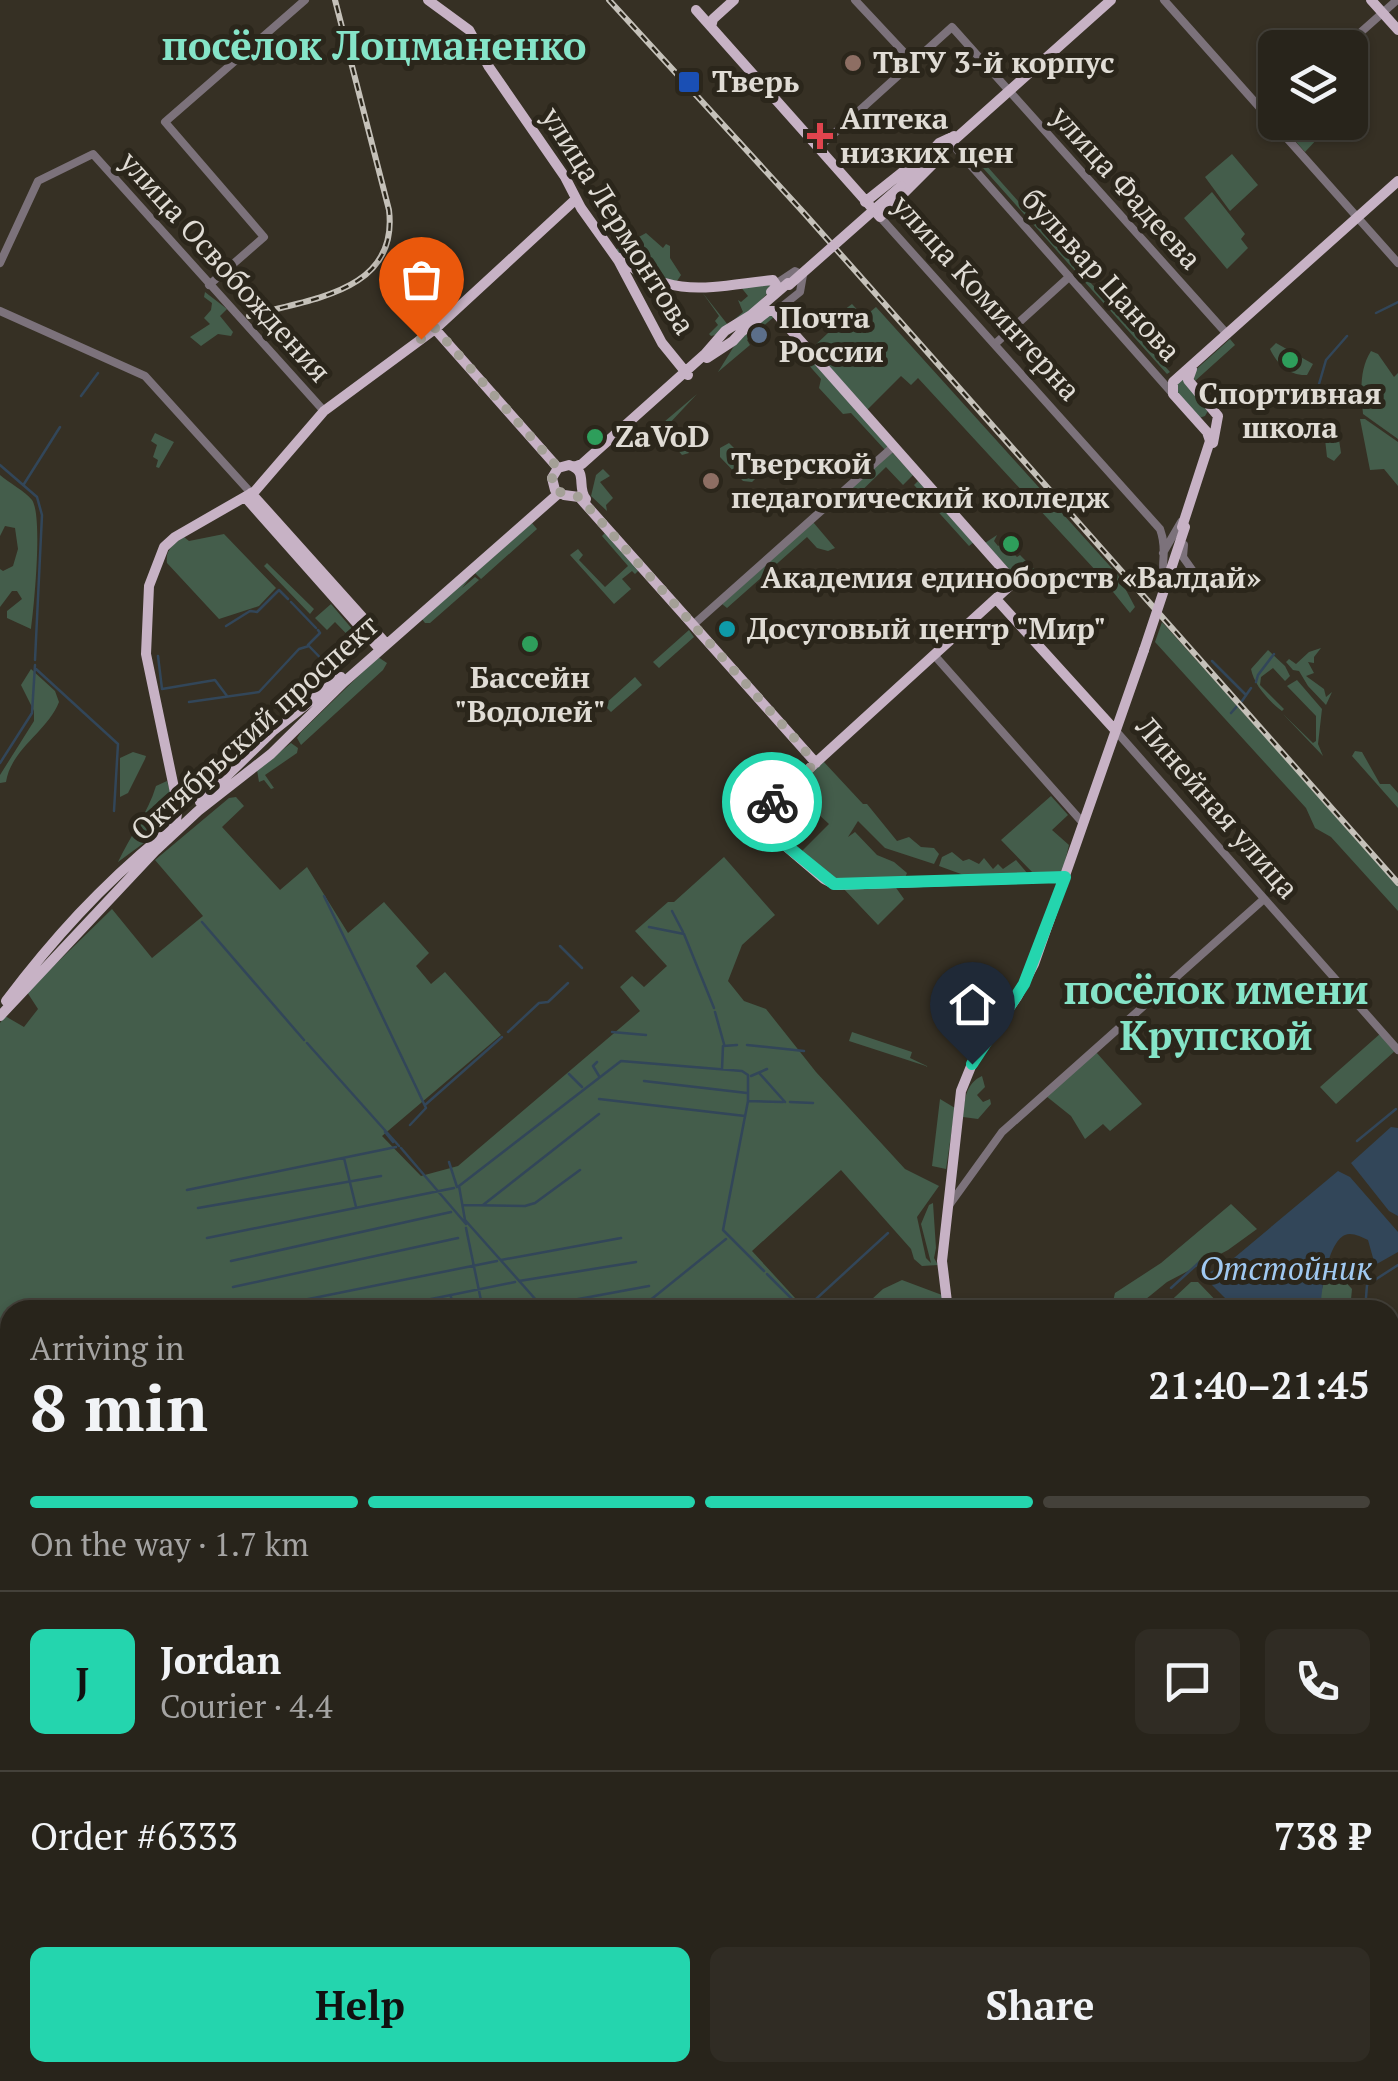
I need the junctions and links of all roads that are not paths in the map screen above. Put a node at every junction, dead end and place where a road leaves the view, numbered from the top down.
1 (305, 0) edge
2 (428, 0) edge
3 (687, 0) edge
4 (856, 0) edge
5 (1109, 0) edge
6 (1164, 0) edge
7 (1374, 0) edge
8 (1397, 0) edge
9 (732, 2) edge
10 (1384, 11) junction
11 (710, 21) junction
12 (1398, 27) edge
13 (1363, 30) edge
14 (914, 62) junction
15 (1008, 90) junction
16 (1258, 107) edge
17 (1287, 140) edge
18 (954, 147) junction
19 (818, 148) junction
20 (939, 151) junction
21 (926, 172) junction
22 (1398, 183) edge
23 (878, 194) junction
24 (576, 198) junction
25 (866, 202) junction
26 (891, 206) junction
27 (880, 216) junction
28 (1358, 219) junction
29 (609, 246) junction
30 (0, 262) edge
31 (1398, 264) edge
32 (1069, 277) junction
33 (785, 284) junction
34 (209, 285) junction
35 (1258, 308) junction
36 (0, 311) edge
37 (775, 312) junction
38 (750, 324) junction
39 (435, 328) junction
40 (1226, 334) junction
41 (995, 344) junction
42 (687, 374) junction
43 (1179, 382) junction
44 (1211, 406) junction
45 (324, 411) junction
46 (1196, 420) junction
47 (1211, 435) junction
48 (894, 446) junction
49 (558, 468) junction
50 (577, 470) junction
51 (556, 490) junction
52 (577, 490) junction
53 (248, 495) junction
54 (1188, 514) junction
55 (1160, 529) junction
56 (1180, 529) junction
57 (1161, 556) junction
58 (997, 600) junction
59 (694, 624) junction
60 (380, 643) junction
61 (935, 656) junction
62 (1115, 730) junction
63 (256, 746) junction
64 (272, 754) junction
65 (815, 764) junction
66 (176, 799) junction
67 (202, 800) junction
68 (1083, 823) junction
69 (164, 834) junction
70 (1065, 877) junction
71 (92, 897) junction
72 (1264, 900) junction
73 (100, 909) junction
74 (0, 1008) edge
75 (0, 1016) edge
76 (1398, 1050) edge
77 (947, 1208) junction
78 (947, 1300) edge

1 - 34 street
2 - 24 main road, улица Лермонтова
3 - 11 main road, улица Коминтерна
4 - 14 street
5 - 15 main road
6 - 16 street
7 - 10 main road
8 - 10 street
9 - 11 main road
10 - 12 main road
10 - 13 street
11 - 19 main road, улица Коминтерна
14 - 15 street, улица Фадеева
14 - 19 street
15 - 18 main road
15 - 20 main road
15 - 40 street, улица Фадеева
17 - 28 street
18 - 20 main road
18 - 21 street
18 - 32 street, бульвар Цанова
19 - 25 main road, улица Коминтерна
20 - 21 main road
20 - 23 main road
20 - 33 main road, bridge
21 - 26 main road
22 - 28 main road
23 - 25 main road
23 - 26 main road
24 - 29 main road, улица Лермонтова
24 - 39 main road
25 - 27 main road, улица Коминтерна
26 - 27 main road
27 - 41 street, улица Коминтерна
28 - 31 street
28 - 35 main road
29 - 33 main road
29 - 42 main road, улица Лермонтова
30 - 34 street, улица Освобождения
32 - 41 street
32 - 43 street, бульвар Цанова
33 - 37 street
33 - 38 main road
33 - 42 main road
34 - 45 street, улица Освобождения
35 - 40 main road
35 - 43 main road
36 - 53 street
37 - 38 main road
37 - 48 main road
38 - 42 main road
39 - 45 main road
39 - 49 main road
40 - 43 main road
41 - 55 street, улица Коминтерна
42 - 50 main road
43 - 44 main road, бульвар Цанова
43 - 46 main road, бульвар Цанова
44 - 46 main road
44 - 47 main road, бульвар Цанова
45 - 53 main road
46 - 47 main road, бульвар Цанова
47 - 54 main road
48 - 58 main road
48 - 59 street
49 - 50 main road
49 - 51 main road
50 - 52 main road
51 - 52 main road
51 - 60 main road, Октябрьский проспект
51 - 64 main road, Октябрьский проспект
52 - 59 main road
53 - 60 main road
53 - 66 main road
54 - 56 main road
54 - 57 street
55 - 56 street
55 - 57 street
56 - 57 street
56 - 62 main road, bridge
58 - 61 main road
58 - 62 main road, Линейная улица
59 - 65 main road
59 - 65 main road
60 - 63 main road, Октябрьский проспект
61 - 65 main road
61 - 68 street
62 - 68 main road
62 - 72 street, Линейная улица
63 - 64 main road
63 - 67 main road, Октябрьский проспект
64 - 73 main road, Октябрьский проспект
65 - 70 main road
66 - 67 main road
66 - 69 main road
67 - 69 main road, Октябрьский проспект
68 - 70 main road
69 - 71 main road, Октябрьский проспект
70 - 77 main road
71 - 73 main road
71 - 74 main road, Октябрьский проспект
72 - 76 street, Линейная улица
72 - 77 street
73 - 75 main road, Октябрьский проспект
77 - 78 main road

